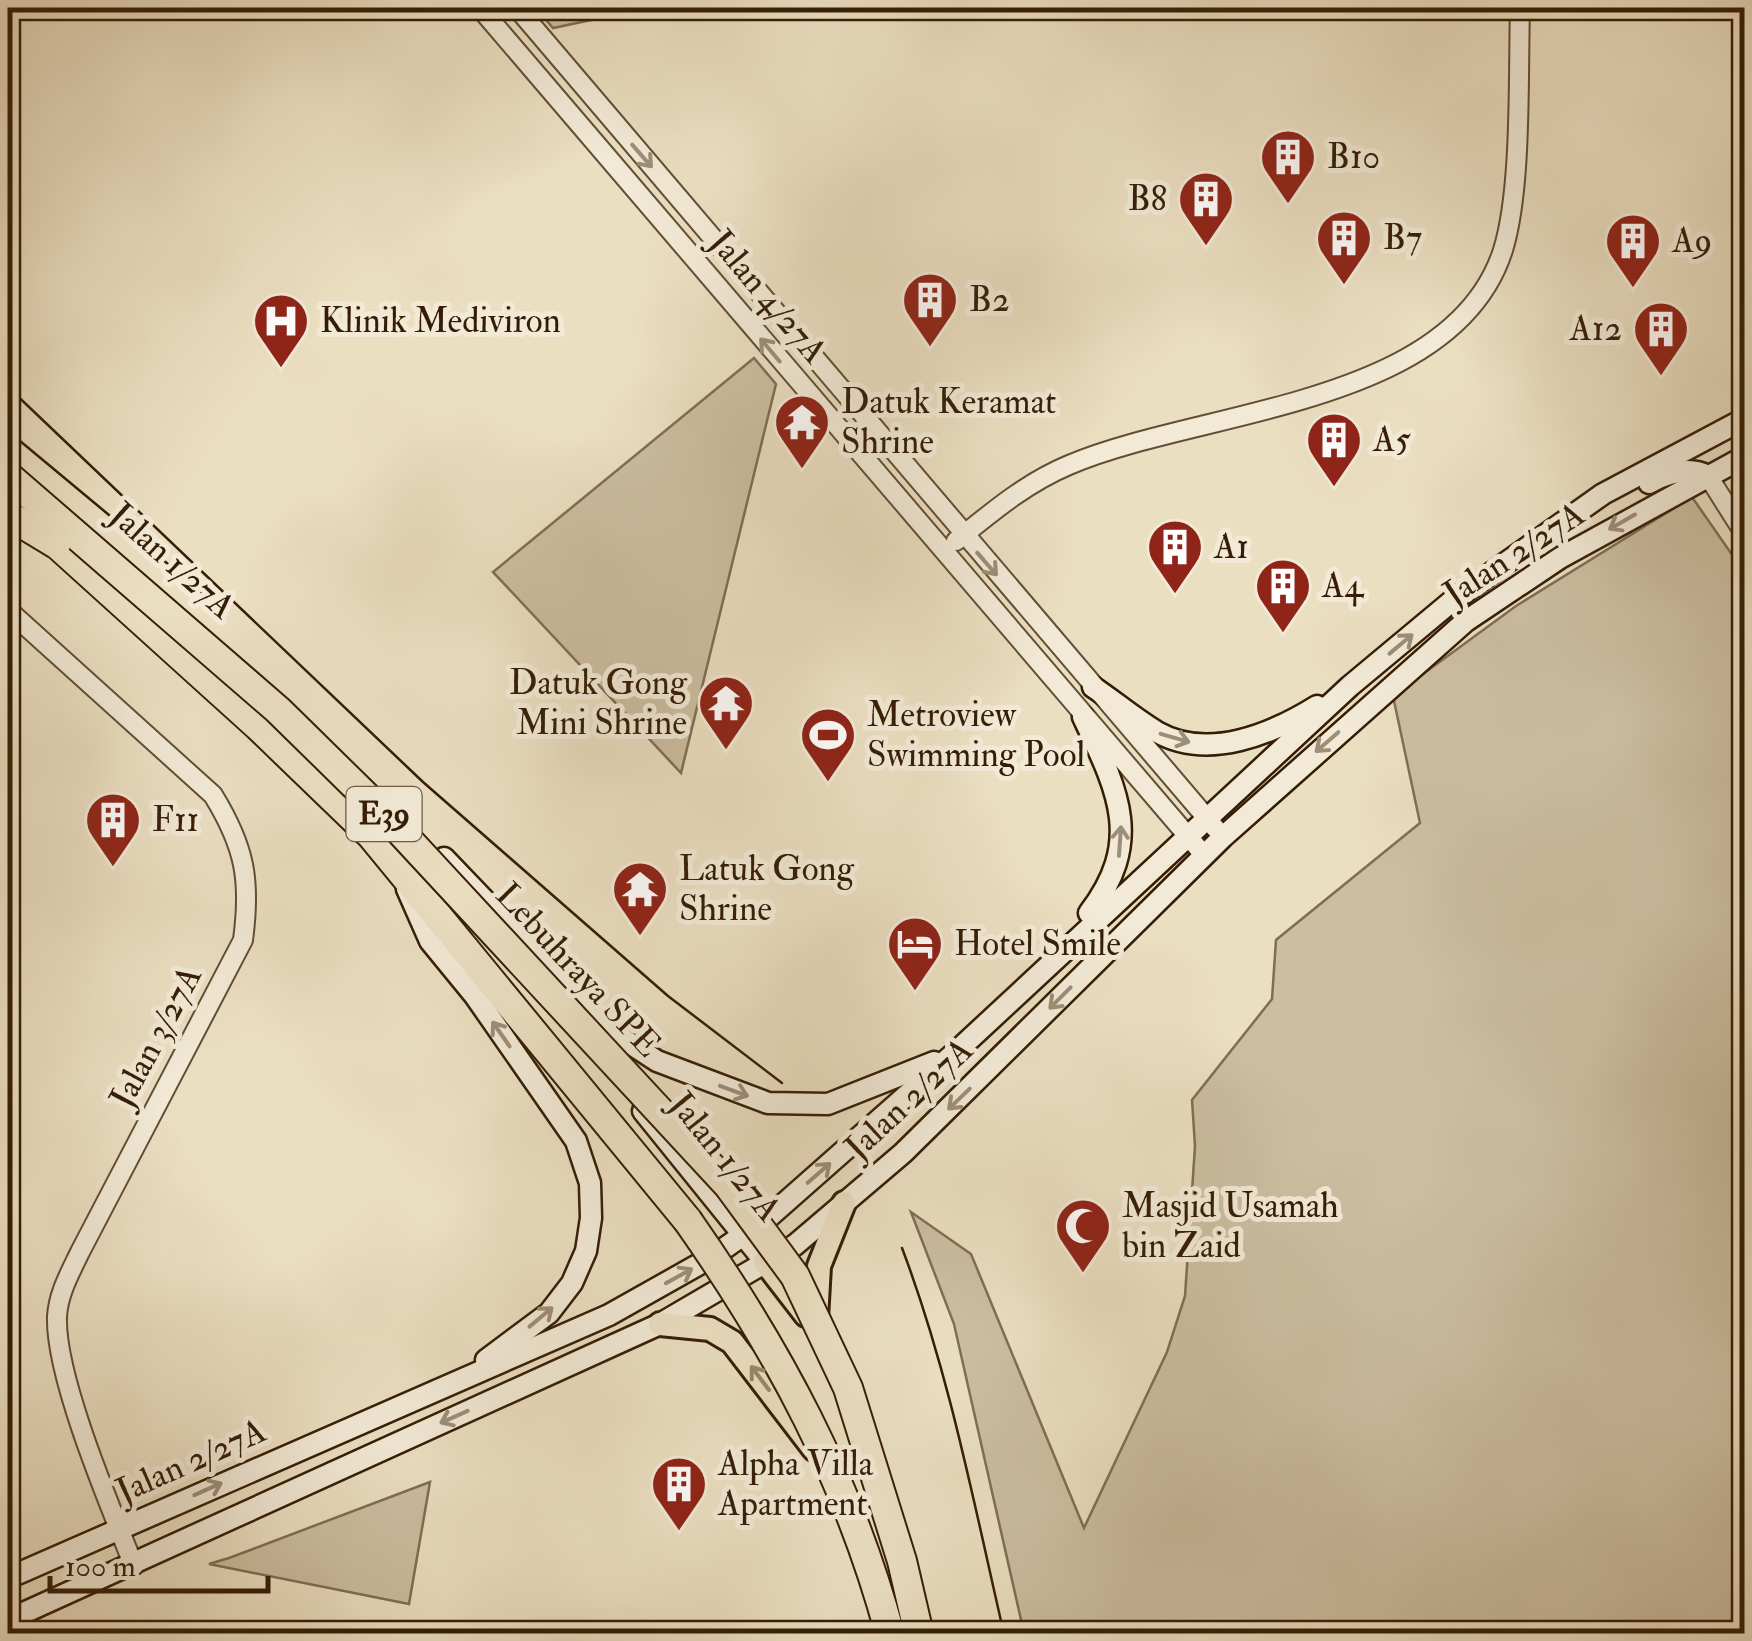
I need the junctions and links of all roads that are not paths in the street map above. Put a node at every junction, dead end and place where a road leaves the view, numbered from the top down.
1 (480, 8) edge
2 (516, 8) edge
3 (1520, 8) edge
4 (1744, 419) edge
5 (1744, 432) edge
6 (1744, 458) edge
7 (8, 462) edge
8 (8, 476) edge
9 (1708, 476) junction
10 (8, 500) edge
11 (8, 514) edge
12 (1744, 533) edge
13 (962, 536) junction
14 (56, 544) junction
15 (1534, 547) junction
16 (945, 550) junction
17 (8, 610) edge
18 (1350, 686) junction
19 (1094, 687) junction
20 (1084, 717) junction
21 (1207, 819) junction
22 (1187, 836) junction
23 (1223, 837) junction
24 (1204, 856) junction
25 (444, 858) junction
26 (406, 889) junction
27 (1057, 954) junction
28 (958, 1050) junction
29 (844, 1203) junction
30 (722, 1208) junction
31 (688, 1228) junction
32 (744, 1235) junction
33 (712, 1257) junction
34 (765, 1262) junction
35 (730, 1283) junction
36 (660, 1324) junction
37 (816, 1328) junction
38 (464, 1377) junction
39 (861, 1512) junction
40 (119, 1528) junction
41 (132, 1561) junction
42 (8, 1578) edge
43 (8, 1620) edge
44 (889, 1634) edge
45 (919, 1634) edge
46 (928, 1634) edge

16 -> 1 street, Jalan 4/27A
2 -> 13 street, Jalan 4/27A
3 - 13 street
4 - 15 main road, Jalan 2/27A
5 - 9 main road
6 - 9 main road, Jalan 2/27A
7 - 25 main road, Jalan 1/27A
8 - 45 highway, Lebuhraya SPE / E39, bridge
9 - 12 street
9 - 15 main road
9 -> 23 main road, Jalan 2/27A
10 - 14 highway, Lebuhraya SPE / E39, bridge
11 - 14 highway, bridge
11 - 26 main road, Jalan 1/27A
13 - 16 street
13 -> 19 street, Jalan 4/27A
14 - 44 highway, Lebuhraya SPE / E39, bridge
18 -> 15 main road, Jalan 2/27A
16 - 20 street, Jalan 4/27A
17 - 40 street, Jalan 3/27A
19 -> 18 main road
18 - 21 main road, Jalan 2/27A
19 - 21 street, Jalan 4/27A
20 - 22 street, Jalan 4/27A
27 -> 20 main road
21 - 22 main road, Jalan 2/27A
21 - 23 street, Jalan 4/27A
22 - 24 street, Jalan 4/27A
22 - 27 main road, Jalan 2/27A
23 - 24 main road, Jalan 2/27A
24 -> 29 main road, Jalan 2/27A
25 -> 28 main road
25 - 30 main road, Jalan 1/27A
26 - 31 main road, Jalan 1/27A
38 -> 26 main road
27 - 28 main road, Jalan 2/27A
32 -> 28 main road, Jalan 2/27A
29 - 34 main road, Jalan 2/27A
29 - 37 main road
30 - 31 main road
30 - 32 main road, Jalan 1/27A
31 - 33 main road, Jalan 1/27A
32 - 33 main road, Jalan 2/27A
32 - 34 main road, Jalan 1/27A
33 - 35 main road, Jalan 1/27A
38 -> 33 main road, Jalan 2/27A
34 - 35 main road, Jalan 2/27A
34 - 37 main road, Jalan 1/27A
35 - 36 main road, Jalan 2/27A
35 - 39 main road, Jalan 1/27A
39 -> 36 main road
36 -> 41 main road, Jalan 2/27A
37 - 46 main road, Jalan 1/27A
40 -> 38 main road, Jalan 2/27A
39 - 44 main road, Jalan 1/27A
40 - 41 street, Jalan 3/27A
40 - 42 main road, Jalan 2/27A
41 - 43 main road, Jalan 2/27A

